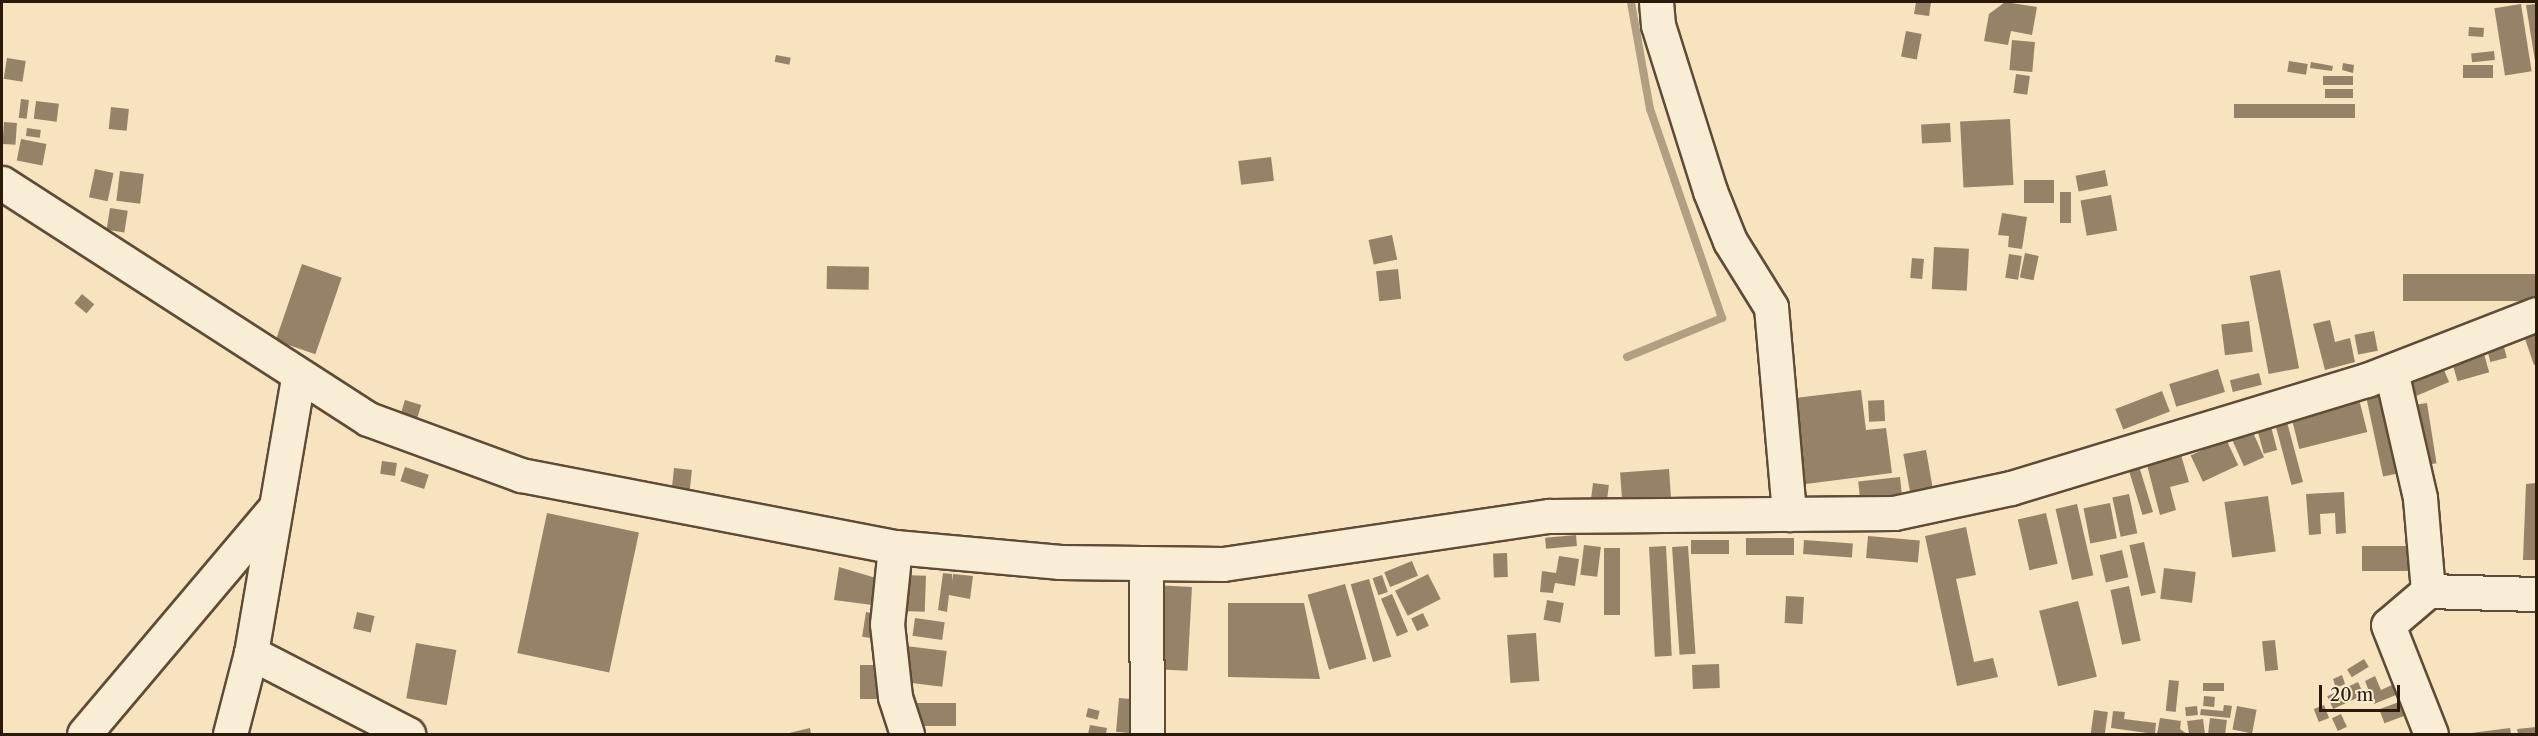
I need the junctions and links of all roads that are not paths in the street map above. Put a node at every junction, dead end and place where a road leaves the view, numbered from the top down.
1 (1656, 2) edge
2 (2, 183) edge
3 (2536, 314) edge
4 (2391, 371) junction
5 (298, 376) junction
6 (276, 507) junction
7 (1789, 514) junction
8 (895, 547) junction
9 (1146, 563) junction
10 (2428, 591) junction
11 (2536, 594) edge
12 (250, 653) junction
13 (84, 735) edge
14 (230, 735) edge
15 (408, 735) edge
16 (907, 735) edge
17 (1147, 735) edge
18 (2431, 735) edge

1 - 7 street
2 - 5 street
3 - 4 street
4 - 7 street
4 - 10 street
5 - 6 street
5 - 8 street
6 - 12 street
6 - 13 street
7 - 9 street
8 - 9 street
8 - 16 street
9 - 17 street
10 - 11 street
10 - 18 street
12 - 14 street
12 - 15 street

